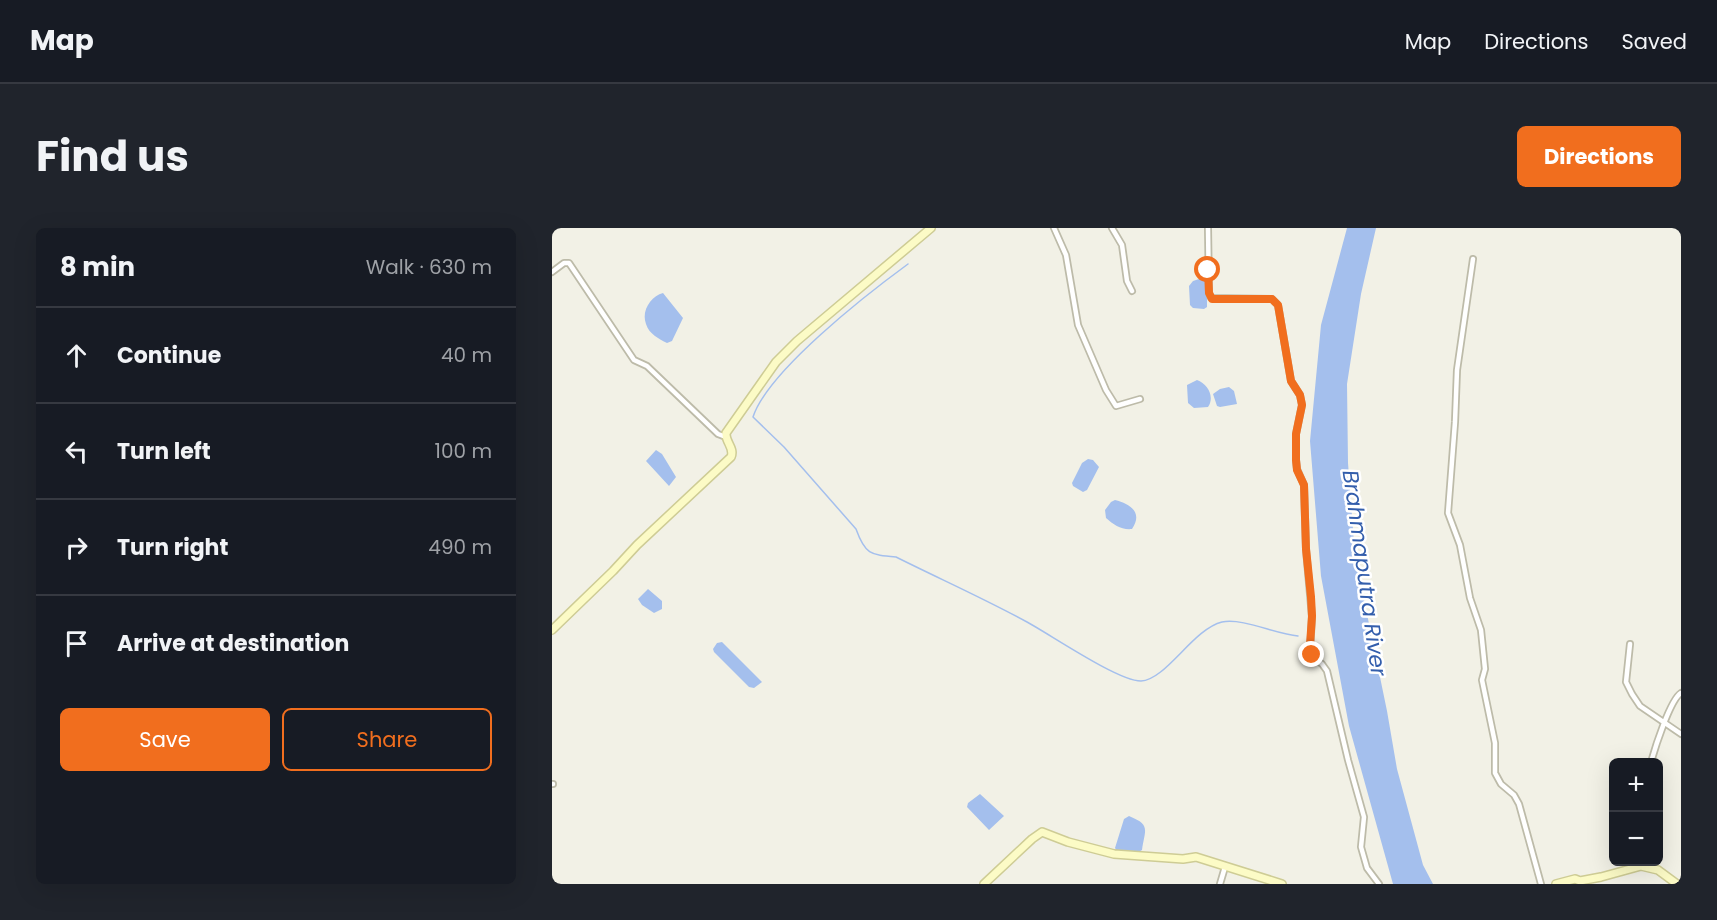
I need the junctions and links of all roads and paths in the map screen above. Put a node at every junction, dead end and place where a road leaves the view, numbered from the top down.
1 (930, 228) edge
2 (1054, 228) edge
3 (1112, 228) edge
4 (1208, 228) edge
5 (1473, 259) dead end
6 (552, 272) edge
7 (1132, 291) dead end
8 (1140, 399) dead end
9 (726, 437) junction
10 (552, 630) edge
11 (1630, 645) dead end
12 (1681, 693) edge
13 (1666, 723) junction
14 (1681, 735) edge
15 (1652, 758) edge
16 (1225, 867) junction
17 (984, 884) edge
18 (1220, 884) edge
19 (1282, 884) edge
20 (1379, 884) edge
21 (1540, 884) edge
22 (1556, 884) edge
23 (1677, 884) edge

1 - 9 street
2 - 8 street
3 - 7 street
4 - 20 street
5 - 21 street
6 - 9 street
9 - 10 street
11 - 13 street
12 - 13 street
13 - 14 street
13 - 15 street
16 - 17 street
16 - 18 street
16 - 19 street
22 - 23 street

